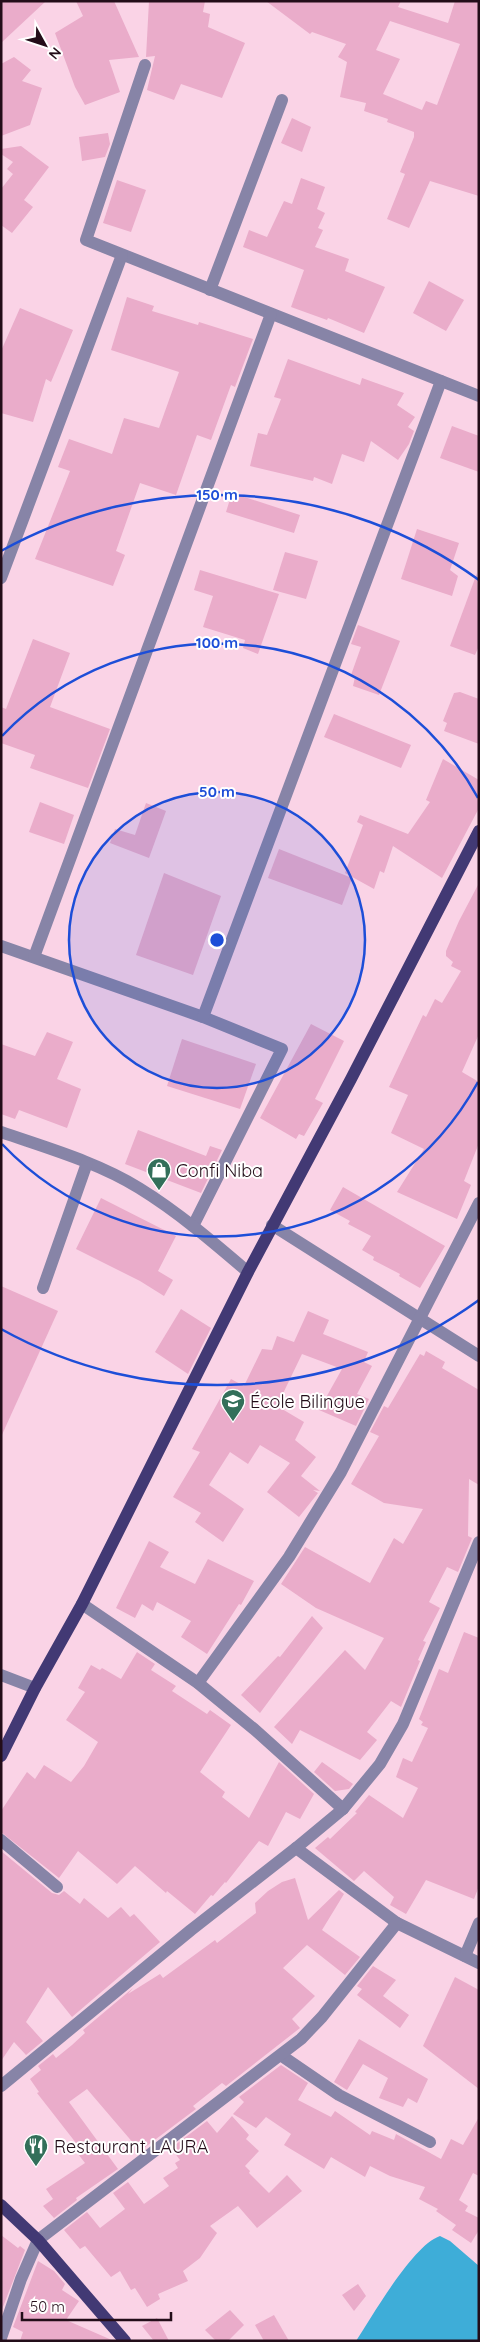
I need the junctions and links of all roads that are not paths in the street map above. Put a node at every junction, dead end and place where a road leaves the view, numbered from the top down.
1 (145, 65) dead end
2 (282, 100) dead end
3 (122, 254) junction
4 (210, 290) junction
5 (271, 314) junction
6 (441, 381) junction
7 (479, 396) edge
8 (1, 578) edge
9 (479, 831) edge
10 (1, 946) edge
11 (34, 958) junction
12 (203, 1017) junction
13 (1, 1132) edge
14 (87, 1163) junction
15 (479, 1202) edge
16 (272, 1225) junction
17 (193, 1226) junction
18 (248, 1272) junction
19 (43, 1288) dead end
20 (420, 1317) junction
21 (479, 1356) edge
22 (479, 1542) edge
23 (82, 1604) junction
24 (1, 1675) edge
25 (198, 1683) junction
26 (35, 1688) junction
27 (1, 1756) edge
28 (344, 1809) junction
29 (1, 1840) edge
30 (296, 1848) junction
31 (58, 1887) dead end
32 (397, 1923) junction
33 (479, 1924) edge
34 (465, 1956) junction
35 (479, 1963) edge
36 (282, 2056) junction
37 (1, 2086) edge
38 (430, 2142) dead end
39 (1, 2205) edge
40 (38, 2240) junction
41 (5, 2311) edge
42 (1, 2338) edge
43 (125, 2341) edge

1 - 3 street
2 - 4 street
3 - 4 street
3 - 8 street
4 - 5 street
5 - 6 street
5 - 11 street
6 - 7 street
6 - 12 street
9 - 16 main road
10 - 11 street
11 - 12 street
12 - 17 street
13 - 14 street
14 - 17 street
14 - 19 street
15 - 20 street
16 - 18 main road
16 - 20 street
17 - 18 street
18 - 23 main road
20 - 21 street
20 - 25 street
22 - 28 street
23 - 25 street
23 - 26 main road
24 - 26 street
25 - 28 street
26 - 27 main road
28 - 30 street
29 - 31 street
30 - 32 street
30 - 37 street
32 - 34 street
32 - 36 street
33 - 34 street
34 - 35 street
36 - 38 street
36 - 40 street
39 - 40 main road
40 - 41 street
40 - 43 main road
41 - 42 street

